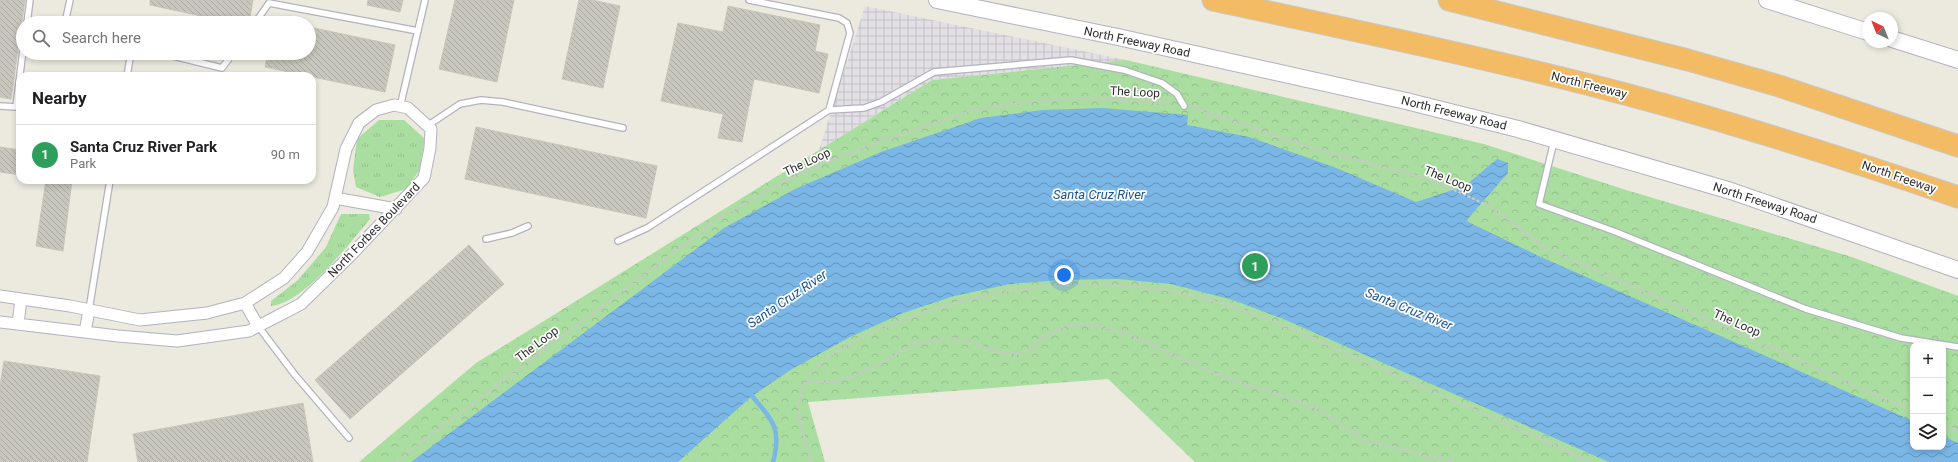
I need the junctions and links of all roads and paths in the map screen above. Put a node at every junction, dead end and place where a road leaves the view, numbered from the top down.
1 (30, 0) edge
2 (70, 0) edge
3 (425, 0) edge
4 (748, 0) edge
5 (937, 0) edge
6 (1213, 0) edge
7 (1449, 0) edge
8 (1767, 0) edge
9 (28, 16) edge
10 (67, 16) edge
11 (260, 16) edge
12 (1862, 30) edge
13 (418, 31) junction
14 (1898, 41) edge
15 (22, 60) edge
16 (130, 60) edge
17 (189, 60) edge
18 (228, 60) edge
19 (1958, 60) edge
20 (20, 72) edge
21 (128, 72) edge
22 (0, 106) edge
23 (400, 106) junction
24 (1184, 106) junction
25 (16, 107) edge
26 (829, 110) junction
27 (427, 126) junction
28 (623, 128) dead end
29 (1555, 139) junction
30 (1958, 146) edge
31 (109, 184) edge
32 (1958, 197) edge
33 (335, 198) junction
34 (396, 209) junction
35 (528, 226) dead end
36 (486, 239) dead end
37 (618, 241) dead end
38 (1958, 270) edge
39 (0, 296) edge
40 (21, 299) junction
41 (245, 303) junction
42 (89, 310) junction
43 (131, 318) junction
44 (0, 322) edge
45 (18, 324) junction
46 (258, 326) junction
47 (85, 332) junction
48 (128, 337) junction
49 (1958, 347) edge
50 (805, 383) junction
51 (1910, 410) edge
52 (1946, 425) edge
53 (1958, 431) edge
54 (349, 438) dead end
55 (395, 462) edge
56 (810, 462) edge
57 (1454, 462) edge
58 (1592, 462) edge

1 - 9 lane
2 - 10 lane
3 - 13 lane
4 - 26 lane
5 - 29 main road, North Freeway Road
6 - 32 highway, North Freeway
7 - 30 highway
8 - 12 main road
11 - 13 lane
13 - 23 lane
14 - 19 main road
15 - 20 lane
16 - 21 lane
17 - 18 lane
22 - 25 lane
23 - 27 street
23 - 33 street
24 - 26 lane
24 - 51 path, The Loop
24 - 55 path, The Loop
26 - 37 lane
27 - 28 lane
27 - 34 street, North Forbes Boulevard
29 - 38 main road, North Freeway Road
29 - 49 lane
31 - 42 lane
33 - 34 street
33 - 41 street
34 - 46 street, North Forbes Boulevard
35 - 36 lane
39 - 40 street
40 - 42 street
40 - 45 street
41 - 43 street
41 - 46 street
42 - 43 street
42 - 47 street
43 - 48 street
44 - 45 street, North Forbes Boulevard
45 - 47 street, North Forbes Boulevard
46 - 48 street, North Forbes Boulevard
46 - 54 lane
47 - 48 street, North Forbes Boulevard
50 - 56 path
50 - 57 path
50 - 58 path
52 - 53 path

